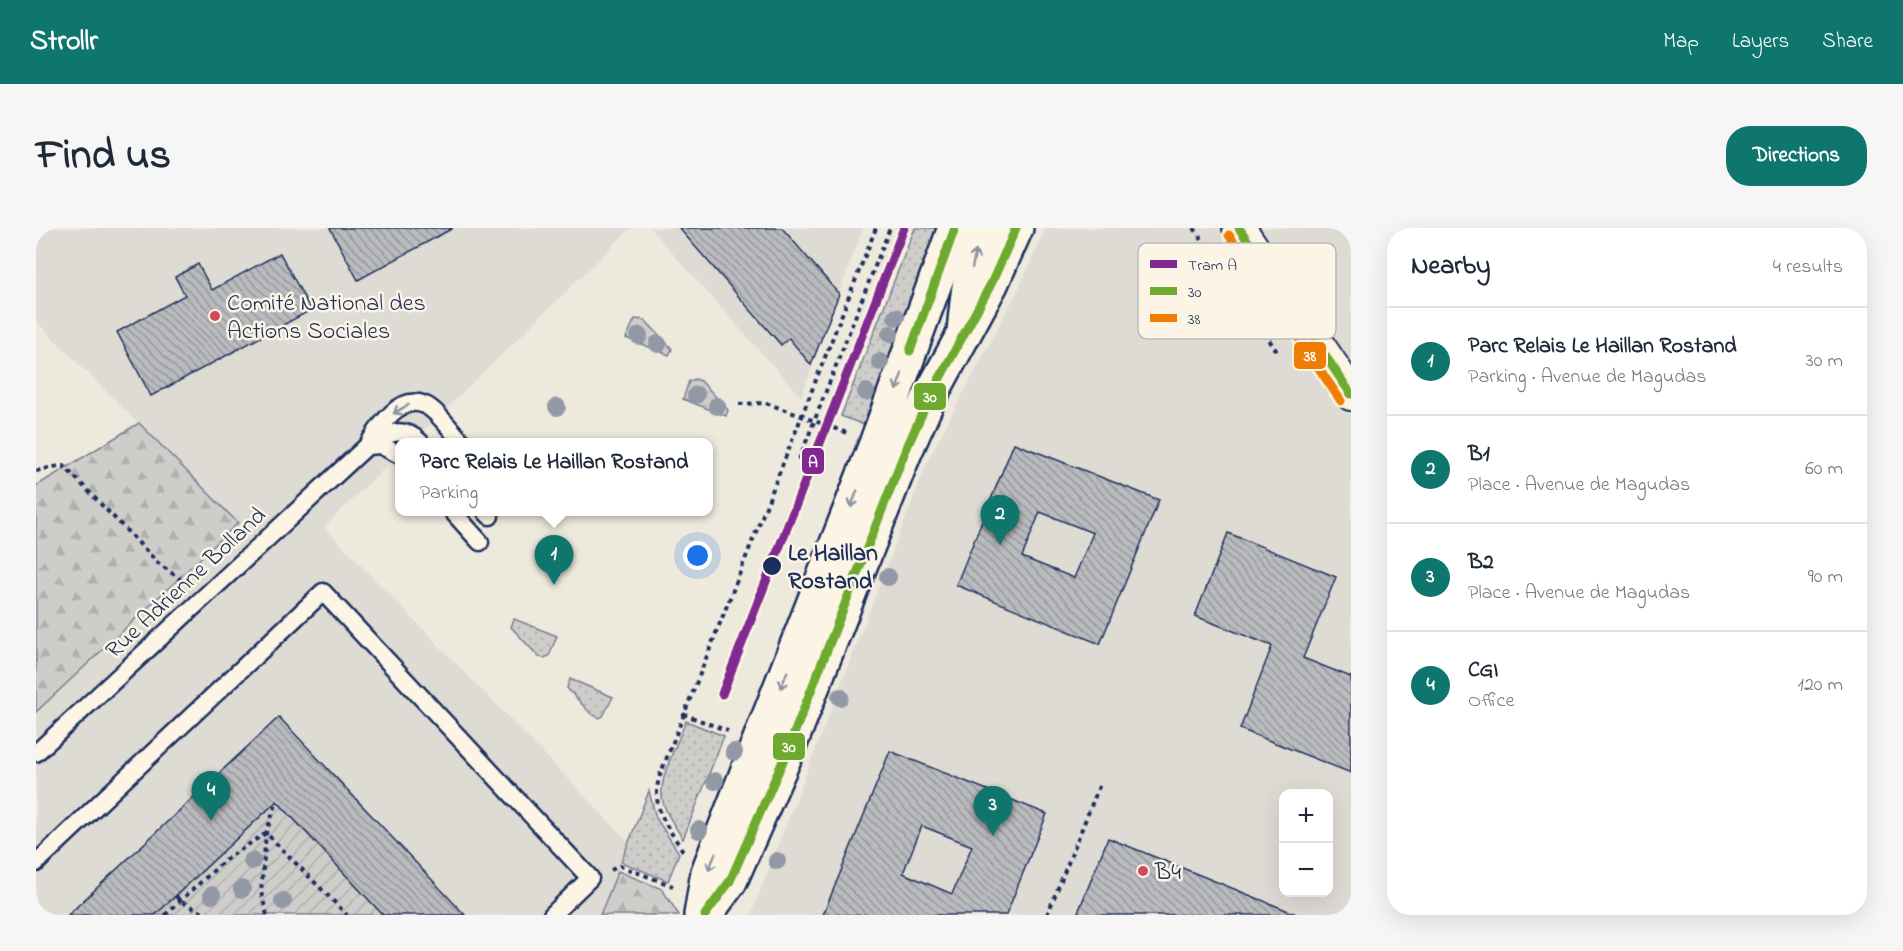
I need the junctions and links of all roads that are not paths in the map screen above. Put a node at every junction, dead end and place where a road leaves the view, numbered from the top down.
1 (955, 228) edge
2 (983, 228) edge
3 (1016, 228) edge
4 (1239, 228) edge
5 (1249, 243) edge
6 (964, 333) junction
7 (1314, 339) edge
8 (1351, 394) edge
9 (416, 438) edge
10 (458, 438) edge
11 (367, 446) junction
12 (395, 453) edge
13 (457, 516) edge
14 (480, 542) dead end
15 (36, 753) edge
16 (36, 863) edge
17 (552, 915) edge
18 (703, 915) edge

1 -> 18 main road
6 -> 2 main road
3 - 6 main road
4 - 5 street
6 - 18 main road
7 - 8 street
9 - 11 lane
10 -> 11 lane
11 - 12 lane
11 - 15 lane, Rue Adrienne Bolland
13 - 14 lane
16 - 17 lane

